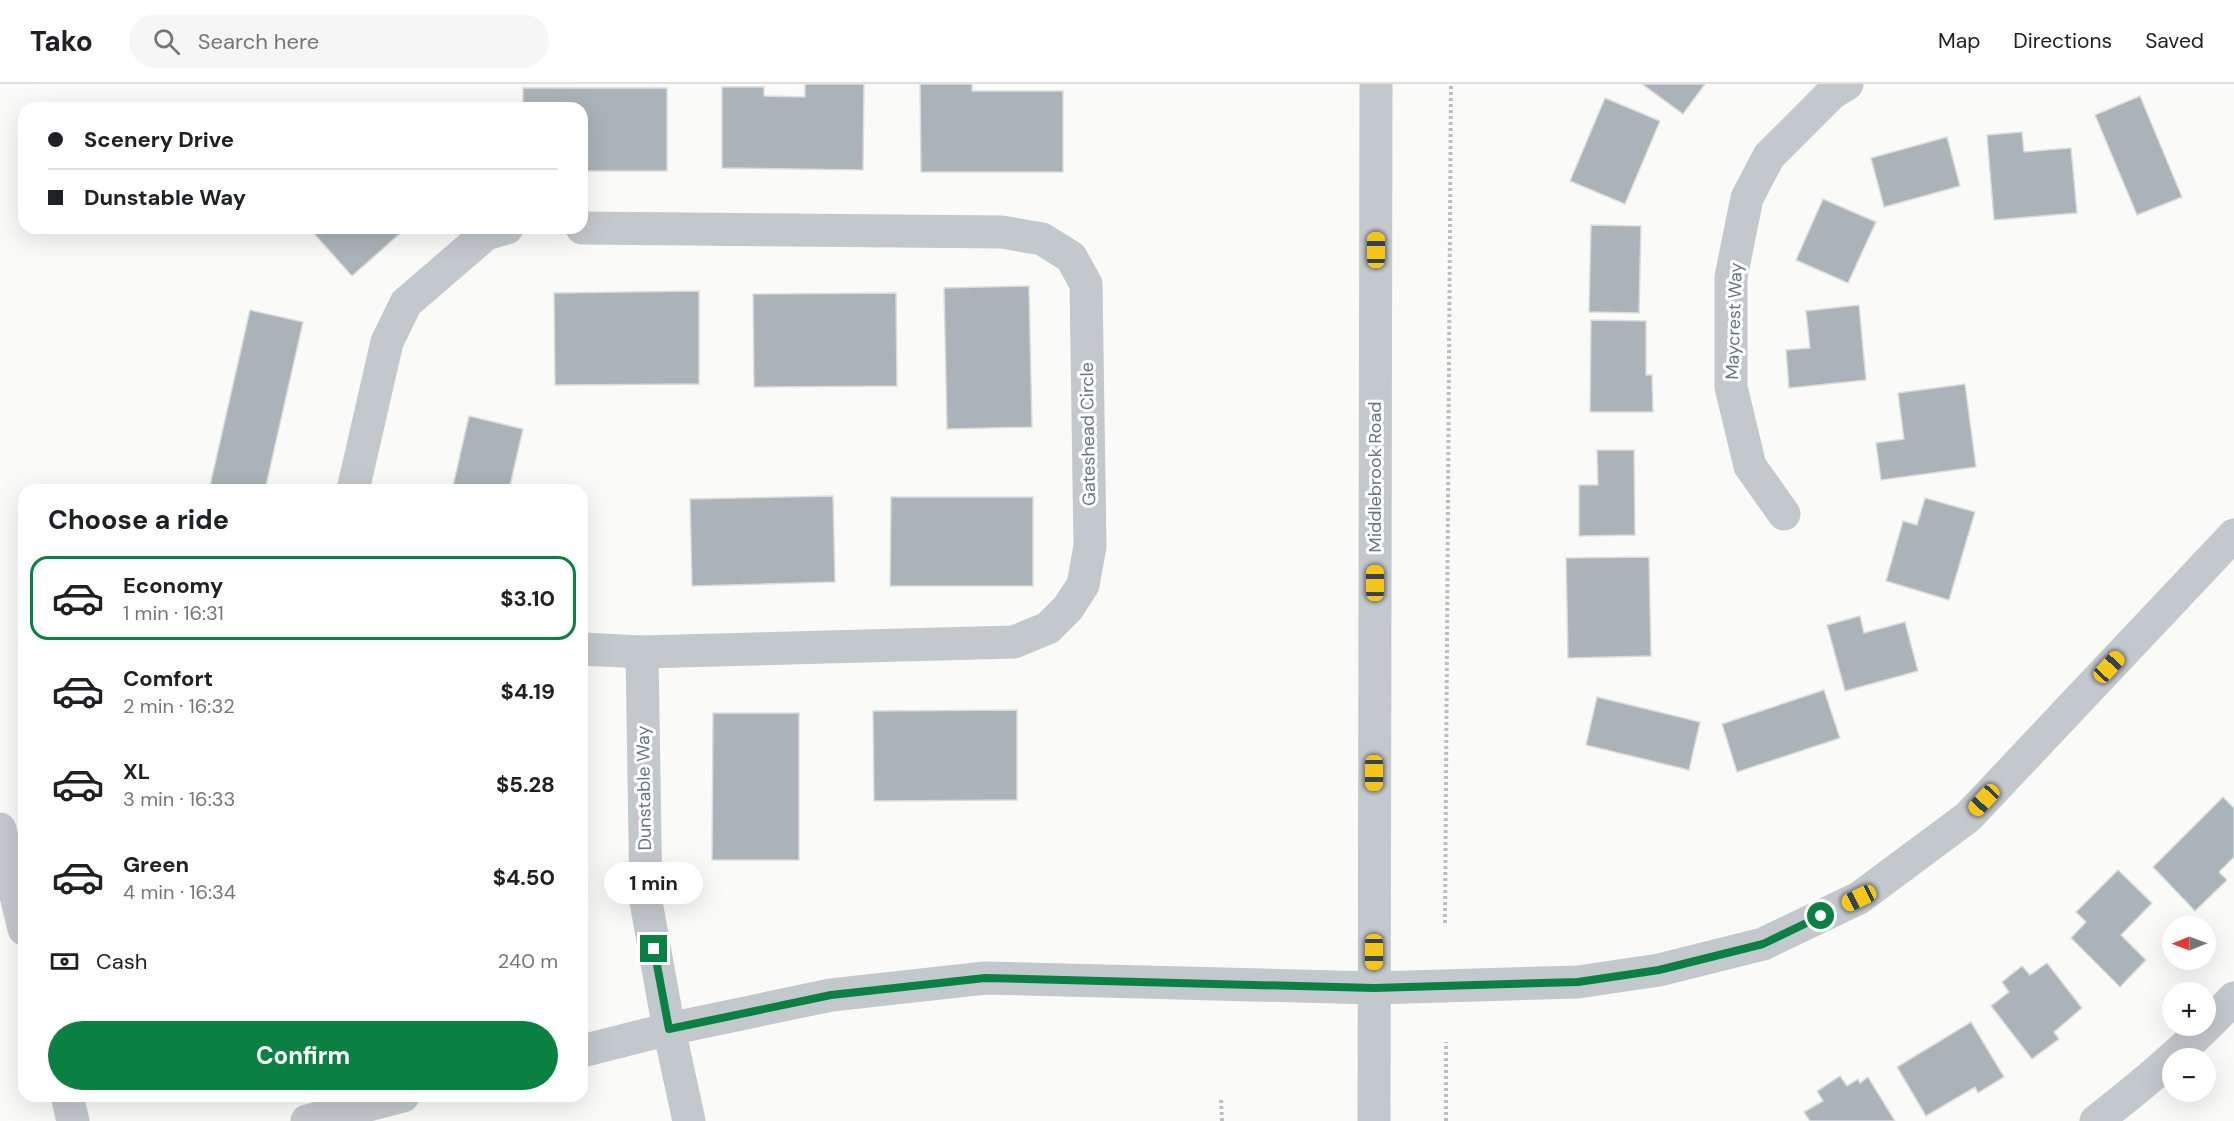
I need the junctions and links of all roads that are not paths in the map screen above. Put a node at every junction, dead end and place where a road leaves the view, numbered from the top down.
1 (1376, 84) edge
2 (1847, 84) edge
3 (588, 228) edge
4 (486, 234) edge
5 (354, 484) edge
6 (1784, 514) dead end
7 (2234, 535) edge
8 (588, 649) edge
9 (642, 652) junction
10 (0, 829) edge
11 (8, 898) edge
12 (18, 917) edge
13 (1374, 988) junction
14 (2234, 998) edge
15 (669, 1029) junction
16 (588, 1049) edge
17 (68, 1102) edge
18 (380, 1102) edge
19 (73, 1121) edge
20 (307, 1121) edge
21 (689, 1121) edge
22 (1374, 1121) edge
23 (2096, 1121) edge

1 - 13 street, Middlebrook Road
2 - 6 street, Maycrest Way
3 - 9 street, Gateshead Circle
4 - 5 street
7 - 13 street
8 - 9 street, Gateshead Circle
9 - 15 street, Dunstable Way
10 - 11 street
11 - 12 street
13 - 15 street
13 - 22 street, Middlebrook Road
14 - 23 street
15 - 16 street
15 - 21 street
17 - 19 street
18 - 20 street

